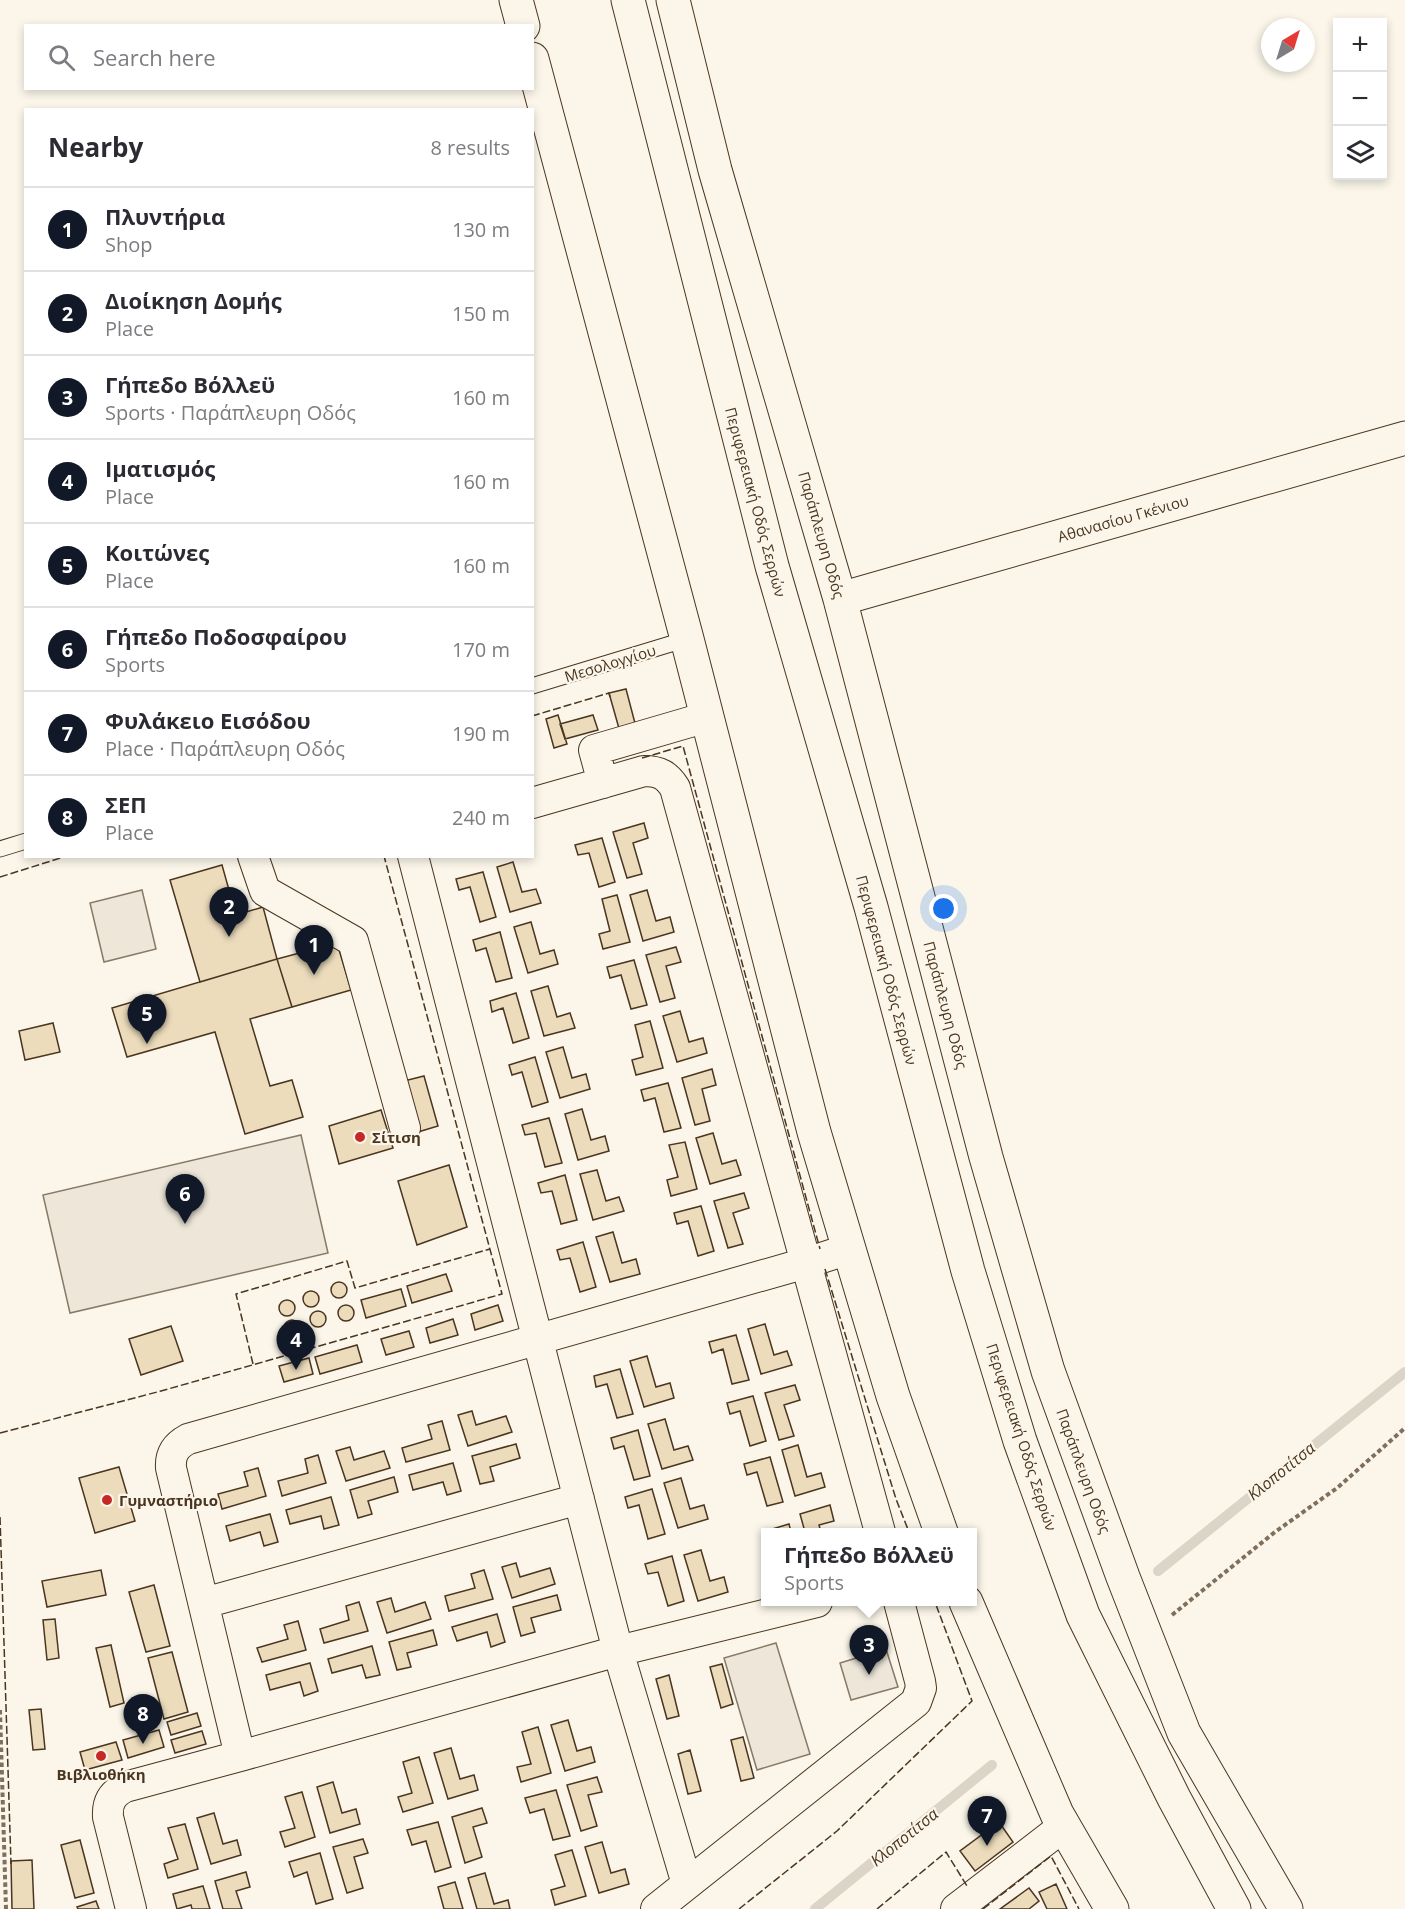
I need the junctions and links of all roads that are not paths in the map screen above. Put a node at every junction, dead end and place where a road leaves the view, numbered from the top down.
1 (516, 0) edge
2 (628, 0) edge
3 (673, 0) edge
4 (522, 24) edge
5 (534, 66) edge
6 (1405, 438) edge
7 (840, 599) junction
8 (687, 639) junction
9 (534, 685) edge
10 (707, 717) junction
11 (603, 783) junction
12 (534, 802) edge
13 (24, 842) edge
14 (0, 849) edge
15 (253, 858) edge
16 (414, 858) edge
17 (405, 1128) dead end
18 (849, 1249) junction
19 (806, 1263) junction
20 (537, 1340) junction
21 (579, 1499) junction
22 (879, 1528) edge
23 (939, 1528) edge
24 (204, 1603) junction
25 (802, 1606) edge
26 (899, 1606) edge
27 (968, 1606) edge
28 (618, 1651) junction
29 (240, 1756) junction
30 (1064, 1826) junction
31 (687, 1884) junction
32 (131, 1909) edge
33 (656, 1909) edge
34 (956, 1909) edge
35 (1112, 1909) edge
36 (1234, 1909) edge
37 (1286, 1909) edge

1 - 4 street
2 - 36 street, Περιφερειακή Οδός Σερρών
3 - 7 street, Παράπλευρη Οδός
5 - 8 street
6 - 7 street, Αθανασίου Γκένιου
7 - 37 street, Παράπλευρη Οδός
8 - 9 lane, Μεσολογγίου
8 - 10 street
10 - 11 street
10 - 18 street
11 - 12 street
11 - 19 street
13 - 14 lane
15 - 17 street
16 - 20 street
18 - 19 street
18 - 23 street
19 - 20 street
19 - 22 street
20 - 21 street
20 - 24 street
21 - 24 street
21 - 28 street
24 - 29 street
25 - 28 street
26 - 31 street
27 - 30 street
28 - 29 street
28 - 31 street
29 - 32 street
30 - 34 street
30 - 35 street
31 - 33 street

